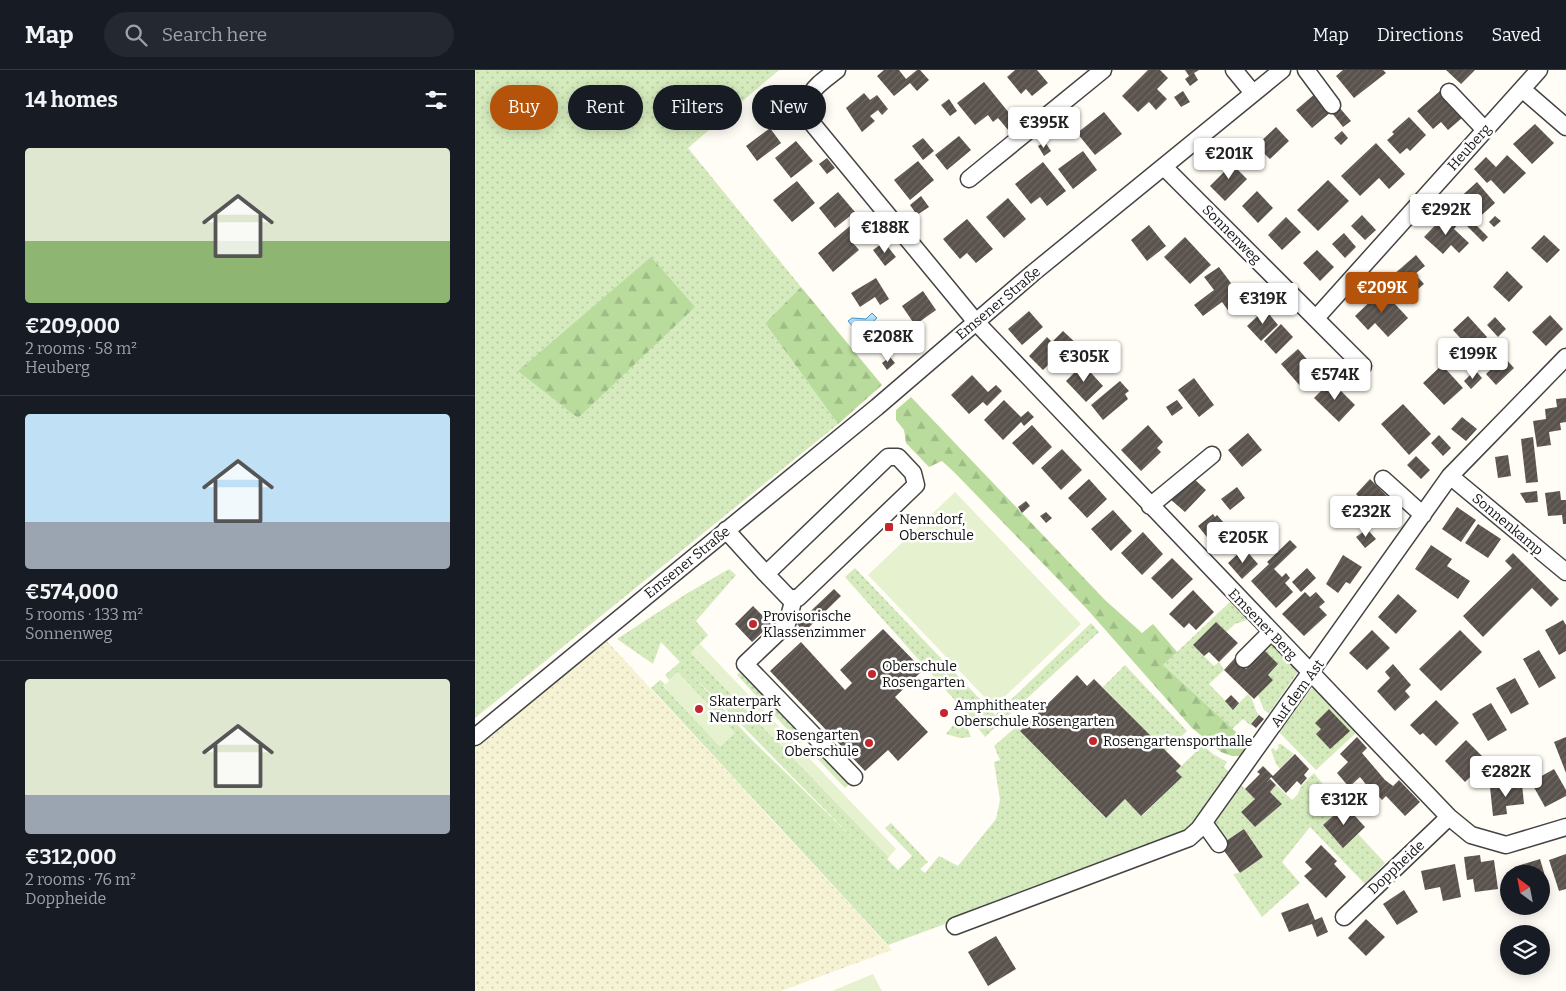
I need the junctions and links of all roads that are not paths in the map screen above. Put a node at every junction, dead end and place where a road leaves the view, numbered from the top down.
1 (837, 70) edge
2 (1103, 70) edge
3 (1234, 70) edge
4 (1282, 70) edge
5 (1306, 70) edge
6 (1539, 70) edge
7 (1522, 88) junction
8 (1449, 92) dead end
9 (1253, 93) junction
10 (1333, 105) dead end
11 (1566, 127) edge
12 (1485, 130) junction
13 (1164, 167) junction
14 (969, 179) dead end
15 (1317, 318) junction
16 (975, 322) junction
17 (1566, 357) edge
18 (1363, 366) dead end
19 (1212, 455) dead end
20 (1450, 476) junction
21 (1383, 479) dead end
22 (1150, 506) junction
23 (1423, 515) junction
24 (726, 530) junction
25 (1566, 572) edge
26 (766, 574) junction
27 (794, 598) junction
28 (1271, 632) junction
29 (1244, 659) dead end
30 (1311, 674) junction
31 (475, 737) edge
32 (853, 777) dead end
33 (1449, 817) junction
34 (1204, 823) junction
35 (1566, 827) edge
36 (1219, 844) dead end
37 (1344, 917) dead end
38 (955, 926) dead end

1 - 16 street, Emsener Berg
2 - 14 street
3 - 9 street
4 - 9 street, Emsener Straße
5 - 10 street
6 - 7 street, Heuberg
7 - 11 street
7 - 12 street, Heuberg
8 - 12 street
9 - 13 street, Emsener Straße
12 - 15 street, Heuberg
13 - 15 street, Sonnenweg
13 - 16 street, Emsener Straße
15 - 18 street, Sonnenweg
16 - 22 street, Emsener Berg
16 - 24 street, Emsener Straße
17 - 20 street, Auf dem Ast
19 - 22 street
20 - 23 street, Auf dem Ast
20 - 25 street, Sonnenkamp
21 - 23 street
22 - 28 street, Emsener Berg
23 - 30 street, Auf dem Ast
24 - 26 street
24 - 31 street, Emsener Straße
26 - 27 street
26 - 27 street
27 - 32 street
28 - 29 street
28 - 30 street, Emsener Berg
30 - 33 street, Emsener Berg
30 - 34 street, Auf dem Ast
33 - 35 street, Emsener Berg
33 - 37 street, Doppheide
34 - 36 street
34 - 38 street, Auf dem Ast

